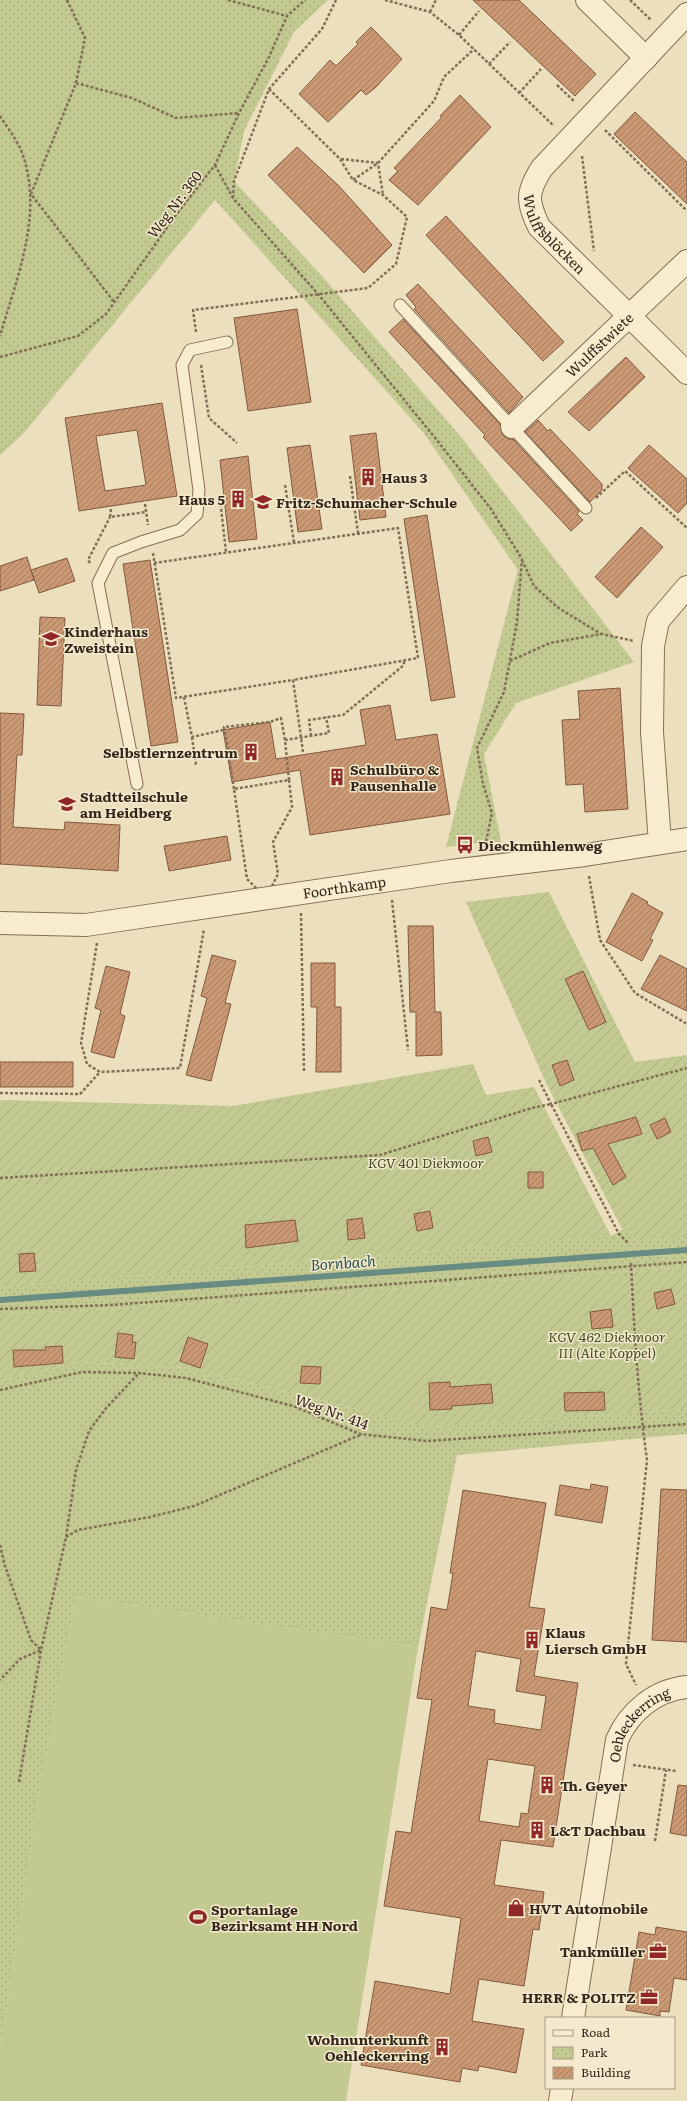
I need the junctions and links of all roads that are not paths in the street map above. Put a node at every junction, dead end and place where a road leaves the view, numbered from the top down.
1 (587, 0) edge
2 (687, 14) edge
3 (646, 58) junction
4 (687, 261) edge
5 (400, 305) dead end
6 (629, 317) junction
7 (227, 342) dead end
8 (687, 373) edge
9 (512, 427) junction
10 (586, 508) road end
11 (687, 587) edge
12 (137, 784) dead end
13 (687, 839) edge
14 (660, 843) junction
15 (0, 923) edge
16 (687, 1687) edge
17 (573, 2017) edge
18 (562, 2089) edge
19 (560, 2101) edge

1 - 3 street
2 - 3 street, Wulffsblöcken
3 - 6 street, Wulffsblöcken
4 - 6 street, Wulffstwiete
5 - 9 lane
6 - 8 street, Wulffsblöcken
6 - 9 street, Wulffstwiete
7 - 12 lane
9 - 10 lane
11 - 14 street
13 - 14 street, Foorthkamp
14 - 15 street, Foorthkamp
16 - 17 street, Oehleckerring
18 - 19 street

